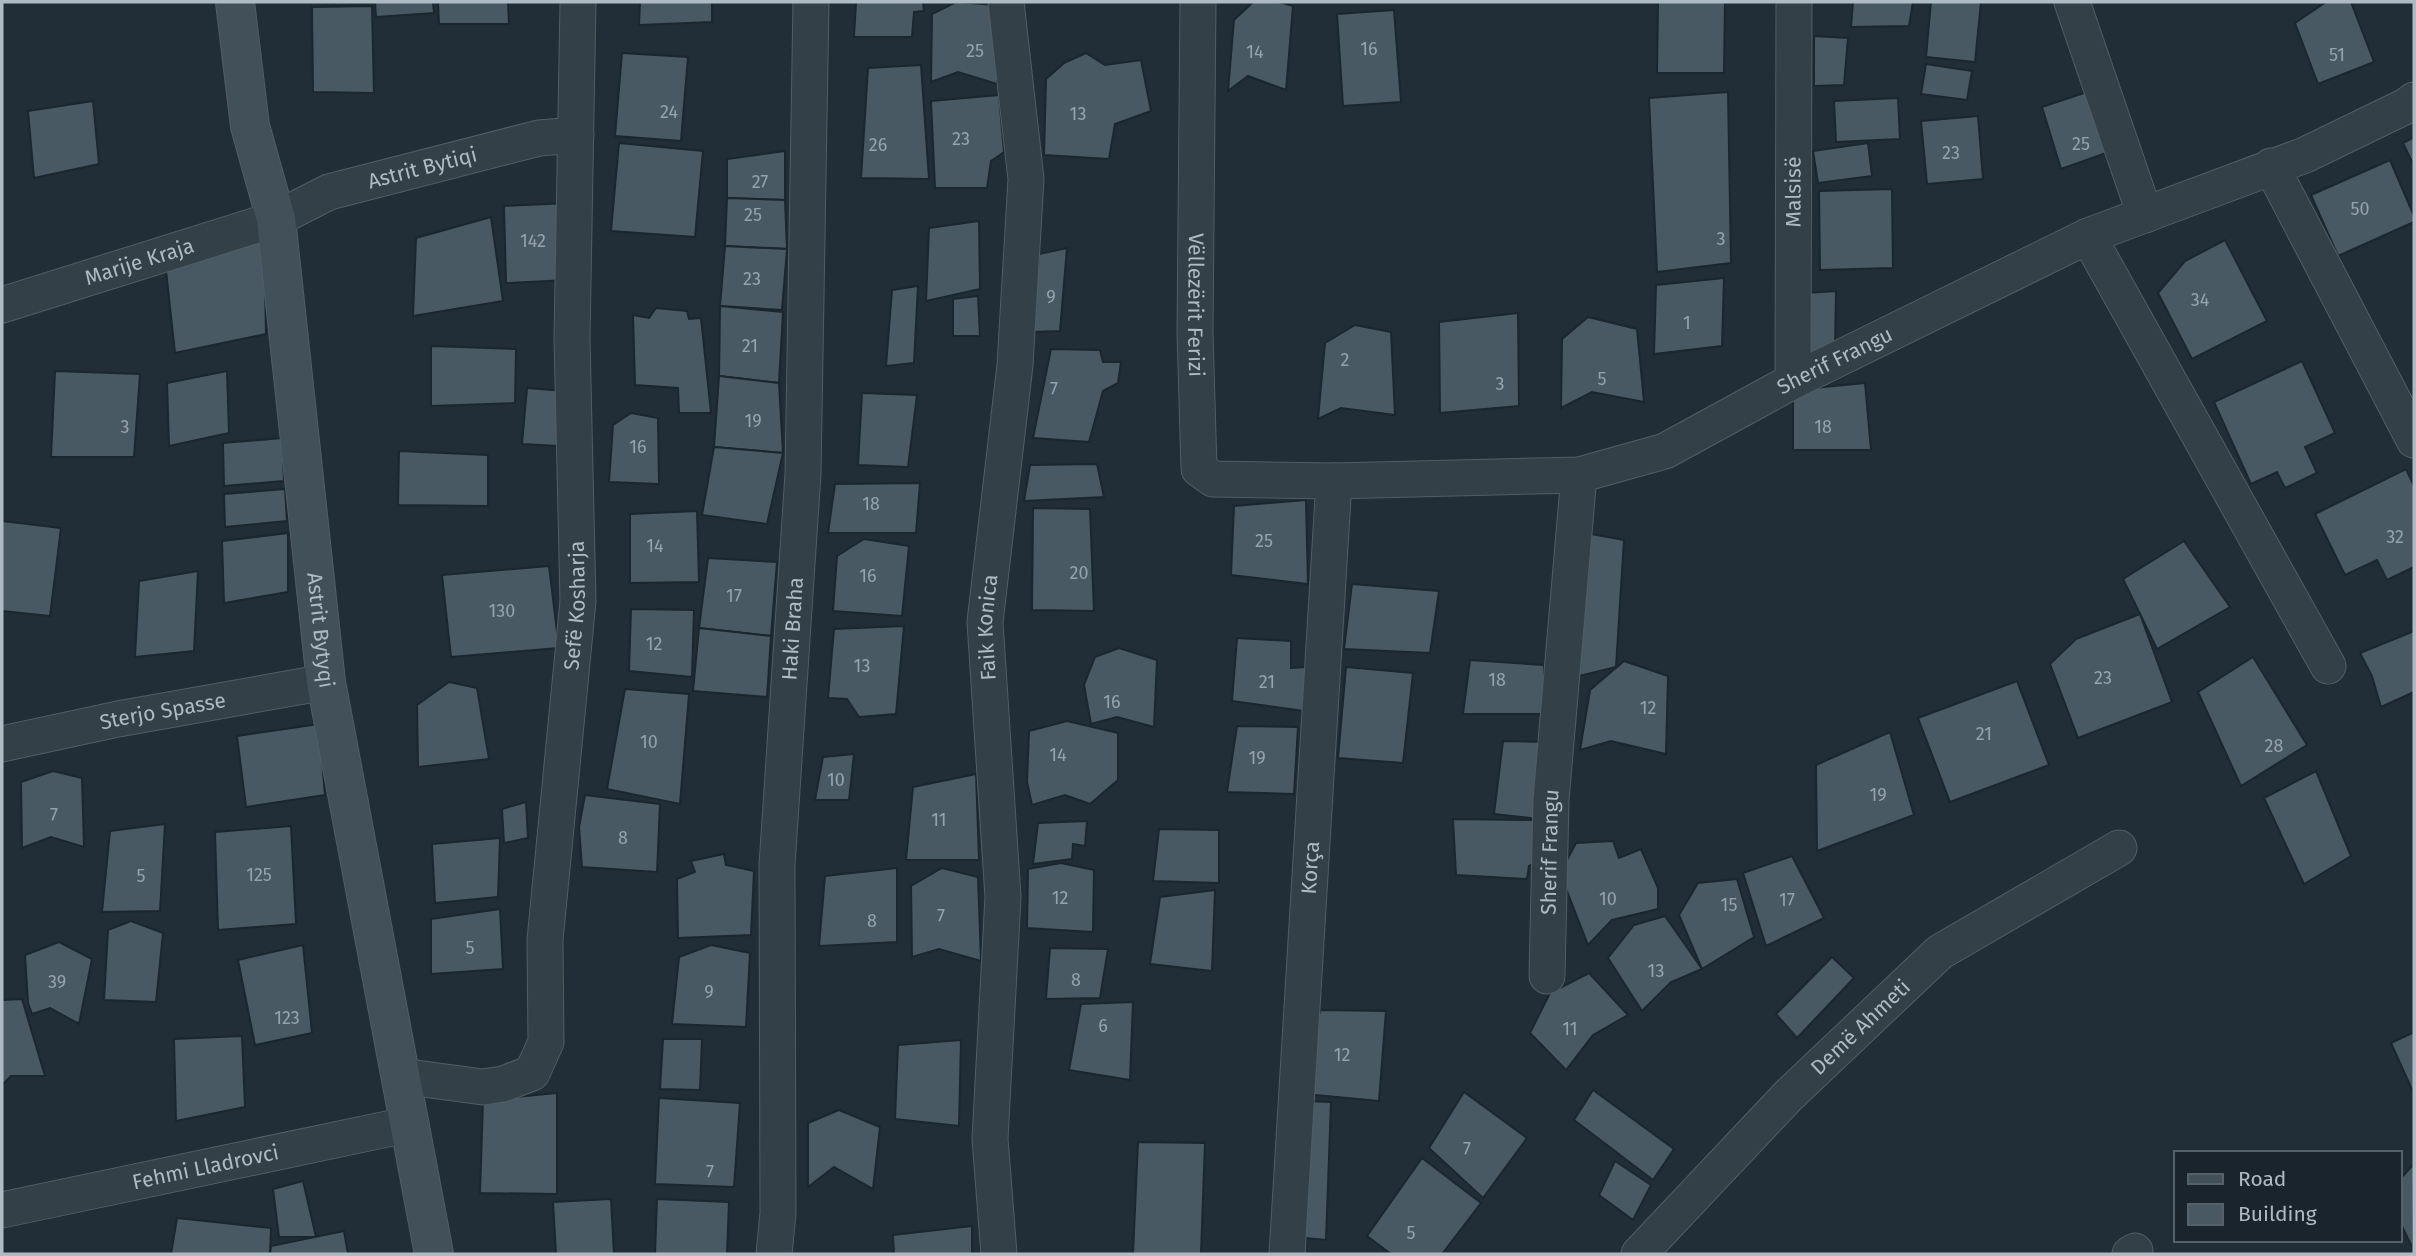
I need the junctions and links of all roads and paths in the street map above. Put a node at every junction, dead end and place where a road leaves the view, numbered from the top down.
1 (235, 2) edge
2 (579, 2) edge
3 (811, 2) edge
4 (1006, 2) edge
5 (1198, 2) edge
6 (1794, 2) edge
7 (2072, 2) edge
8 (2414, 100) edge
9 (576, 135) junction
10 (2272, 166) junction
11 (2145, 215) junction
12 (275, 219) junction
13 (2088, 236) junction
14 (2, 305) edge
15 (1793, 381) junction
16 (2414, 440) edge
17 (1579, 475) junction
18 (1334, 481) junction
19 (2328, 666) dead end
20 (326, 682) junction
21 (2, 744) edge
22 (2119, 848) dead end
23 (1547, 976) dead end
24 (401, 1076) junction
25 (411, 1124) junction
26 (2, 1210) edge
27 (434, 1254) edge
28 (774, 1254) edge
29 (999, 1254) edge
30 (1287, 1254) edge
31 (1639, 1254) edge

1 - 12 street, Astrit Bytyqi
2 - 9 street, Sefë Kosharja
3 - 28 street, Haki Braha
4 - 29 street, Faik Konica
5 - 18 street, Vëllezërit Ferizi
6 - 15 street, Malsisë
7 - 11 street
8 - 10 street, Sherif Frangu
9 - 12 street, Astrit Bytiqi
9 - 24 street, Sefë Kosharja
10 - 11 street, Sherif Frangu
10 - 16 street
11 - 13 street, Sherif Frangu
12 - 14 street, Marije Kraja
12 - 20 street, Astrit Bytyqi
13 - 15 street, Sherif Frangu
13 - 19 street
15 - 17 street, Sherif Frangu
17 - 18 street, Sherif Frangu
17 - 23 street, Sherif Frangu
18 - 30 street, Korça
20 - 21 street, Sterjo Spasse
20 - 24 street, Astrit Bytyqi
22 - 31 street, Demë Ahmeti
24 - 25 street, Astrit Bytyqi
25 - 26 street, Fehmi Lladrovci
25 - 27 street, Astrit Bytyqi

